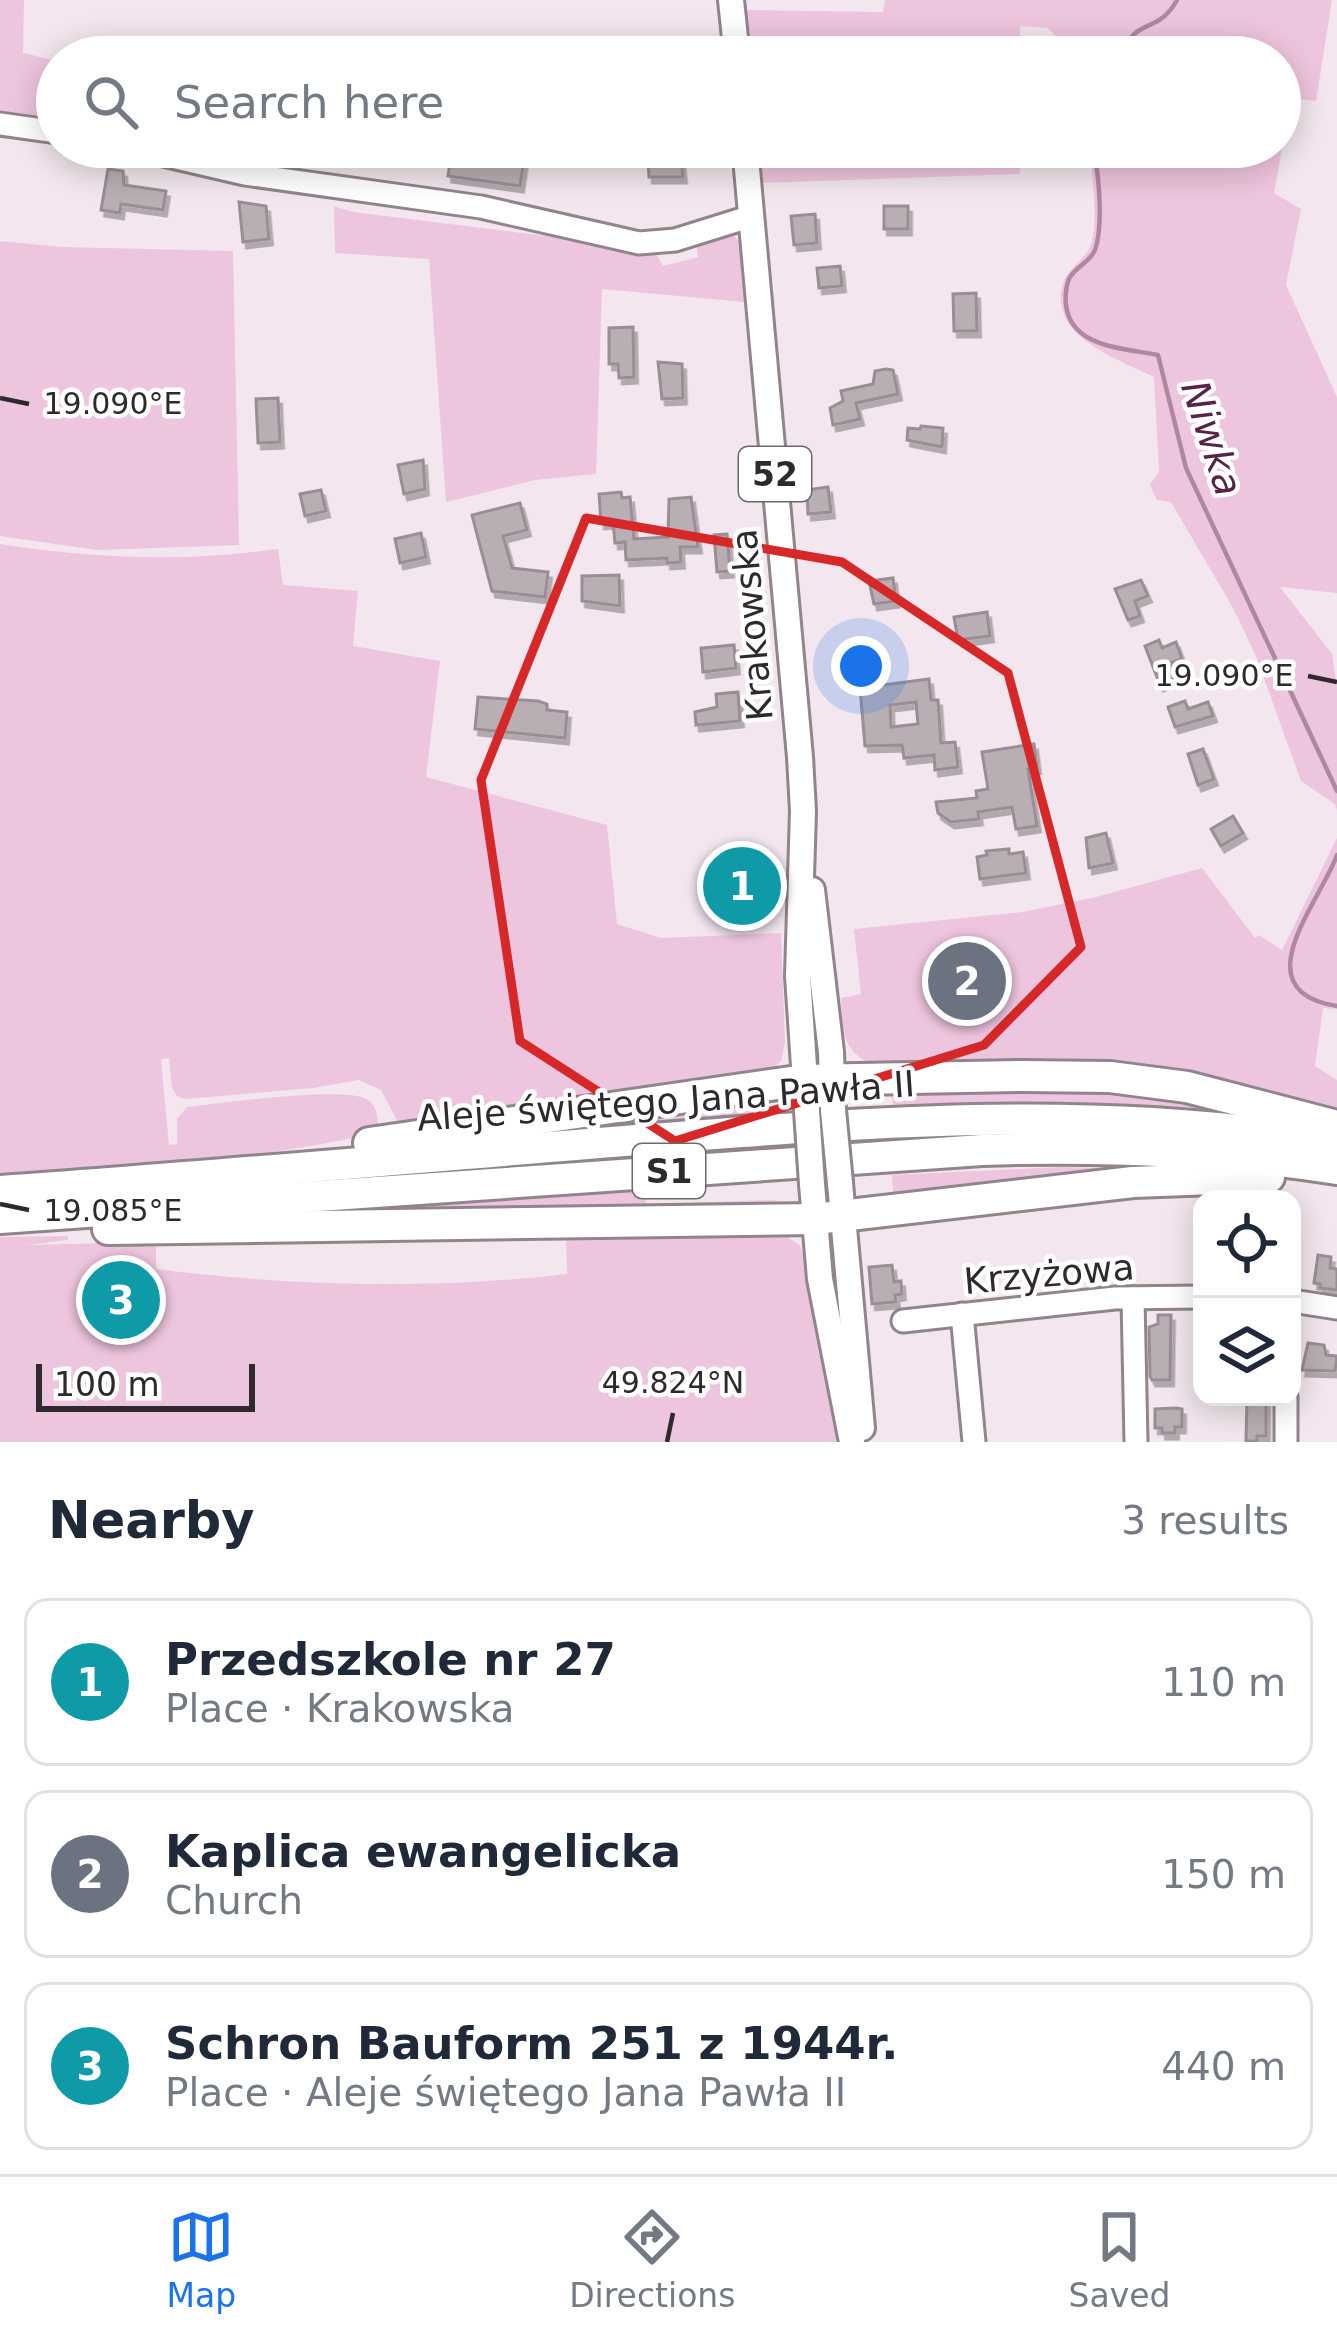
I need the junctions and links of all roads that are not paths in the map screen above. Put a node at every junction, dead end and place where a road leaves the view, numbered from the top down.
1 (731, 0) edge
2 (734, 36) edge
3 (0, 124) edge
4 (36, 129) edge
5 (219, 168) edge
6 (747, 168) edge
7 (752, 216) junction
8 (819, 1095) junction
9 (1337, 1126) edge
10 (1337, 1144) edge
11 (1337, 1174) edge
12 (187, 1178) junction
13 (0, 1191) edge
14 (829, 1218) junction
15 (0, 1222) edge
16 (1193, 1297) edge
17 (1133, 1298) junction
18 (1301, 1302) edge
19 (1337, 1308) edge
20 (962, 1314) junction
21 (903, 1321) dead end
22 (1286, 1406) edge
23 (852, 1442) edge
24 (864, 1442) edge
25 (974, 1442) edge
26 (1136, 1442) edge
27 (1286, 1442) edge

1 - 2 main road
3 - 4 street
5 - 7 street
6 - 7 main road, Krakowska / 52
7 - 8 main road, Krakowska / 52
8 - 9 highway
8 - 12 highway
8 - 14 main road, Krakowska / 52, bridge
8 - 14 main road, Krakowska / 52, bridge
10 - 12 highway, Aleje świętego Jana Pawła II / S1
11 - 14 highway
11 - 15 highway, Aleje świętego Jana Pawła II / S1
12 - 13 highway, Aleje świętego Jana Pawła II / S1
14 - 15 highway
14 - 23 main road, Krakowska / 52
14 - 24 main road, Krakowska / 52
16 - 17 street, Krzyżowa
17 - 20 street, Krzyżowa
17 - 26 street
18 - 19 street
20 - 21 street, Krzyżowa
20 - 25 street
22 - 27 street

